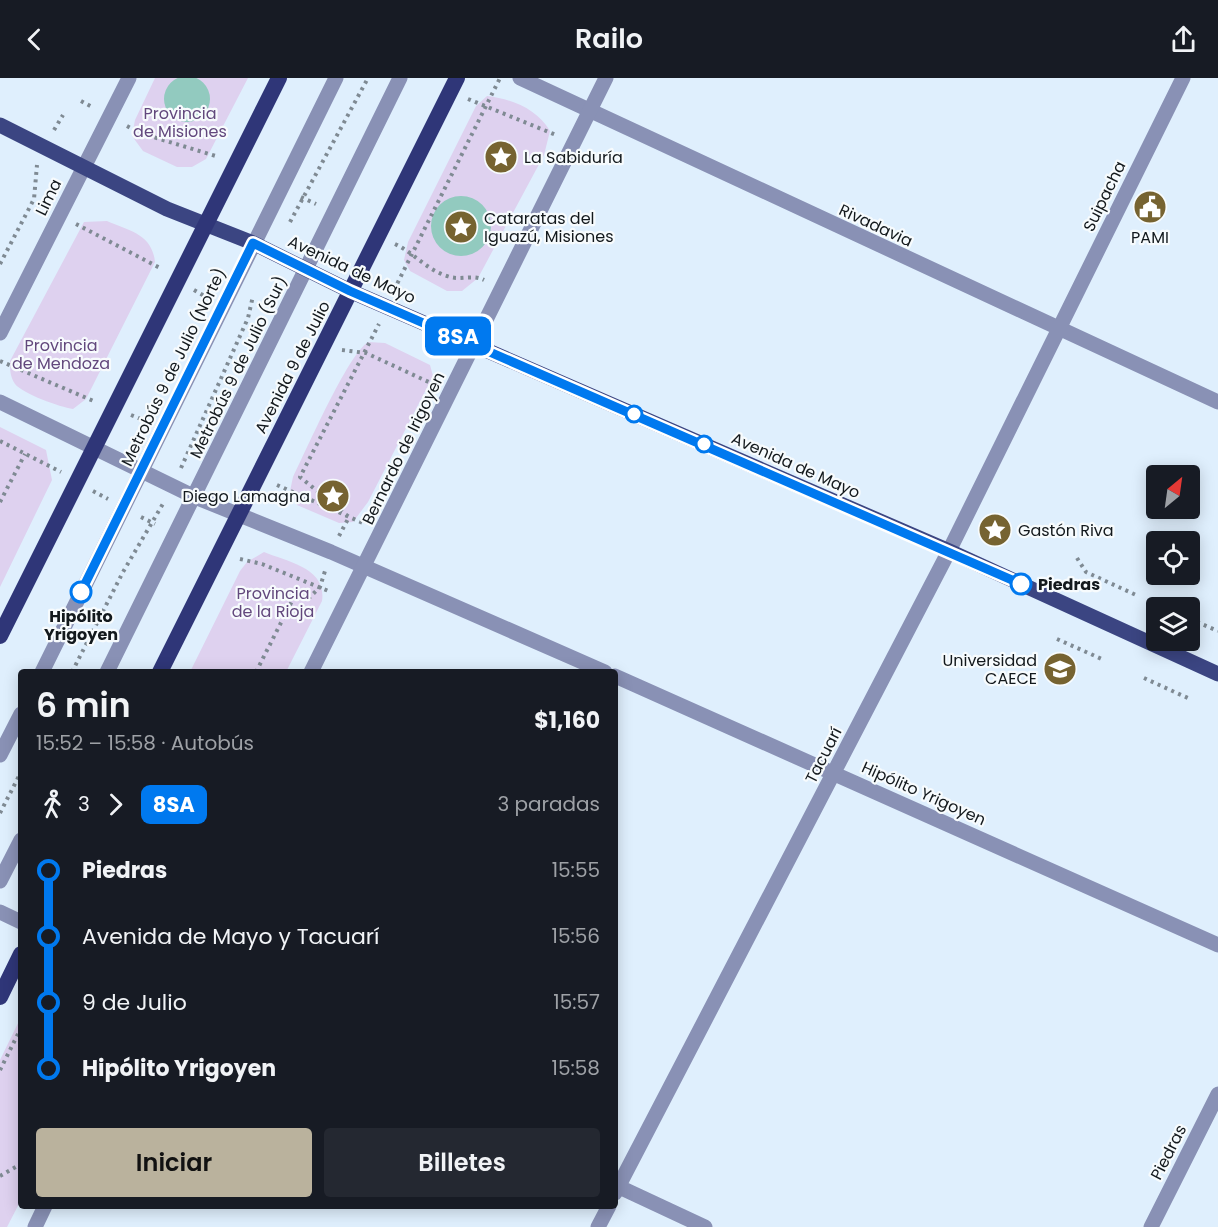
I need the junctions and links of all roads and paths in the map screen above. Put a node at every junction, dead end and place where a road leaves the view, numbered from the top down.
1 (129, 78) edge
2 (279, 78) edge
3 (336, 78) edge
4 (368, 78) edge
5 (400, 78) edge
6 (500, 78) edge
7 (520, 78) edge
8 (606, 78) edge
9 (1183, 78) edge
10 (453, 85) edge
11 (485, 105) junction
12 (590, 110) junction
13 (63, 116) dead end
14 (0, 126) edge
15 (574, 143) junction
16 (42, 144) junction
17 (82, 167) junction
18 (60, 215) junction
19 (206, 224) junction
20 (253, 243) junction
21 (273, 253) junction
22 (0, 264) edge
23 (305, 269) junction
24 (179, 281) junction
25 (350, 291) junction
26 (253, 292) dead end
27 (222, 305) junction
28 (386, 307) junction
29 (248, 318) junction
30 (1058, 330) junction
31 (275, 331) junction
32 (0, 333) edge
33 (475, 343) junction
34 (322, 347) junction
35 (366, 353) junction
36 (0, 361) edge
37 (450, 392) junction
38 (0, 402) edge
39 (1218, 402) edge
40 (114, 410) junction
41 (163, 429) junction
42 (190, 444) junction
43 (94, 450) junction
44 (25, 454) dead end
45 (214, 457) junction
46 (142, 472) junction
47 (258, 476) junction
48 (172, 487) junction
49 (195, 497) junction
50 (0, 502) edge
51 (238, 515) junction
52 (349, 517) junction
53 (382, 531) junction
54 (949, 551) junction
55 (331, 552) junction
56 (1077, 558) dead end
57 (363, 566) junction
58 (1137, 595) dead end
59 (1200, 623) edge
60 (1218, 631) edge
61 (0, 636) edge
62 (1057, 639) dead end
63 (1104, 660) dead end
64 (44, 669) edge
65 (74, 669) edge
66 (109, 669) edge
67 (161, 669) edge
68 (258, 669) edge
69 (312, 669) edge
70 (598, 669) edge
71 (1218, 674) edge
72 (618, 677) edge
73 (1144, 678) dead end
74 (1190, 699) dead end
75 (18, 720) edge
76 (0, 755) edge
77 (834, 772) junction
78 (18, 778) edge
79 (0, 813) edge
80 (18, 846) edge
81 (0, 881) edge
82 (0, 912) edge
83 (18, 921) edge
84 (1218, 945) edge
85 (18, 960) edge
86 (0, 997) edge
87 (18, 1034) edge
88 (0, 1070) edge
89 (1218, 1094) edge
90 (18, 1166) edge
91 (0, 1176) edge
92 (618, 1184) edge
93 (618, 1189) edge
94 (44, 1209) edge
95 (607, 1209) edge
96 (35, 1227) edge
97 (598, 1227) edge
98 (705, 1227) edge
99 (1151, 1227) edge

1 - 17 street, Lima
2 - 19 highway
3 - 20 street, Metrobús 9 de Julio (Norte)
4 - 21 path
5 - 23 street, Metrobús 9 de Julio (Sur)
6 - 11 path
7 - 12 street, Rivadavia
8 - 12 street, Bernardo de Irigoyen
9 - 30 street, Suipacha
10 - 11 path
10 - 25 highway, Avenida 9 de Julio
11 - 15 path
11 - 28 path
12 - 15 street, Bernardo de Irigoyen
12 - 30 street, Rivadavia
13 - 16 path
14 - 16 main road, Avenida de Mayo
15 - 33 street, Bernardo de Irigoyen
16 - 17 main road, Avenida de Mayo
16 - 22 path
17 - 18 street, Lima
17 - 19 main road, Avenida de Mayo
18 - 24 path
18 - 32 street, Lima
19 - 20 main road, Avenida de Mayo
19 - 24 highway
20 - 21 main road, Avenida de Mayo
20 - 27 street, Metrobús 9 de Julio (Norte)
21 - 23 main road, Avenida de Mayo
23 - 25 main road, Avenida de Mayo
23 - 31 street, Metrobús 9 de Julio (Sur)
24 - 27 path
24 - 40 highway
25 - 28 main road, Avenida de Mayo
25 - 34 highway, Avenida 9 de Julio
26 - 29 path
27 - 29 path
27 - 41 street, Metrobús 9 de Julio (Norte)
28 - 33 main road, Avenida de Mayo
28 - 35 path
29 - 31 path
29 - 42 path
30 - 39 street, Rivadavia
30 - 54 street, Tacuarí
31 - 45 street, Metrobús 9 de Julio (Sur)
33 - 37 street, Bernardo de Irigoyen
33 - 54 main road, Avenida de Mayo
34 - 35 path
34 - 47 highway, Avenida 9 de Julio
35 - 37 path
35 - 52 path
36 - 40 path
37 - 53 street, Bernardo de Irigoyen
38 - 43 street
40 - 41 path
40 - 43 highway
41 - 42 path
41 - 46 street, Metrobús 9 de Julio (Norte)
42 - 45 path
42 - 48 path
43 - 46 street
43 - 61 highway
44 - 50 path
45 - 49 street, Metrobús 9 de Julio (Sur)
46 - 48 street
46 - 64 street, Metrobús 9 de Julio (Norte)
47 - 51 highway, Avenida 9 de Julio
47 - 52 path
48 - 49 street
48 - 65 path
49 - 51 street
49 - 66 street, Metrobús 9 de Julio (Sur)
51 - 55 street
51 - 67 highway, Avenida 9 de Julio
52 - 53 path
52 - 55 path
53 - 57 street, Bernardo de Irigoyen
54 - 71 main road, Avenida de Mayo
54 - 77 street, Tacuarí
55 - 57 street
55 - 68 path
56 - 58 path
57 - 69 street, Bernardo de Irigoyen
57 - 70 street
59 - 60 path
62 - 63 path
72 - 77 street, Hipólito Yrigoyen
73 - 74 path
75 - 76 street
77 - 84 street, Hipólito Yrigoyen
77 - 92 street, Tacuarí
78 - 79 path
80 - 81 street
82 - 83 street
85 - 86 highway
87 - 88 path
89 - 99 street, Piedras
90 - 91 path
93 - 98 street
94 - 96 street
95 - 97 street

